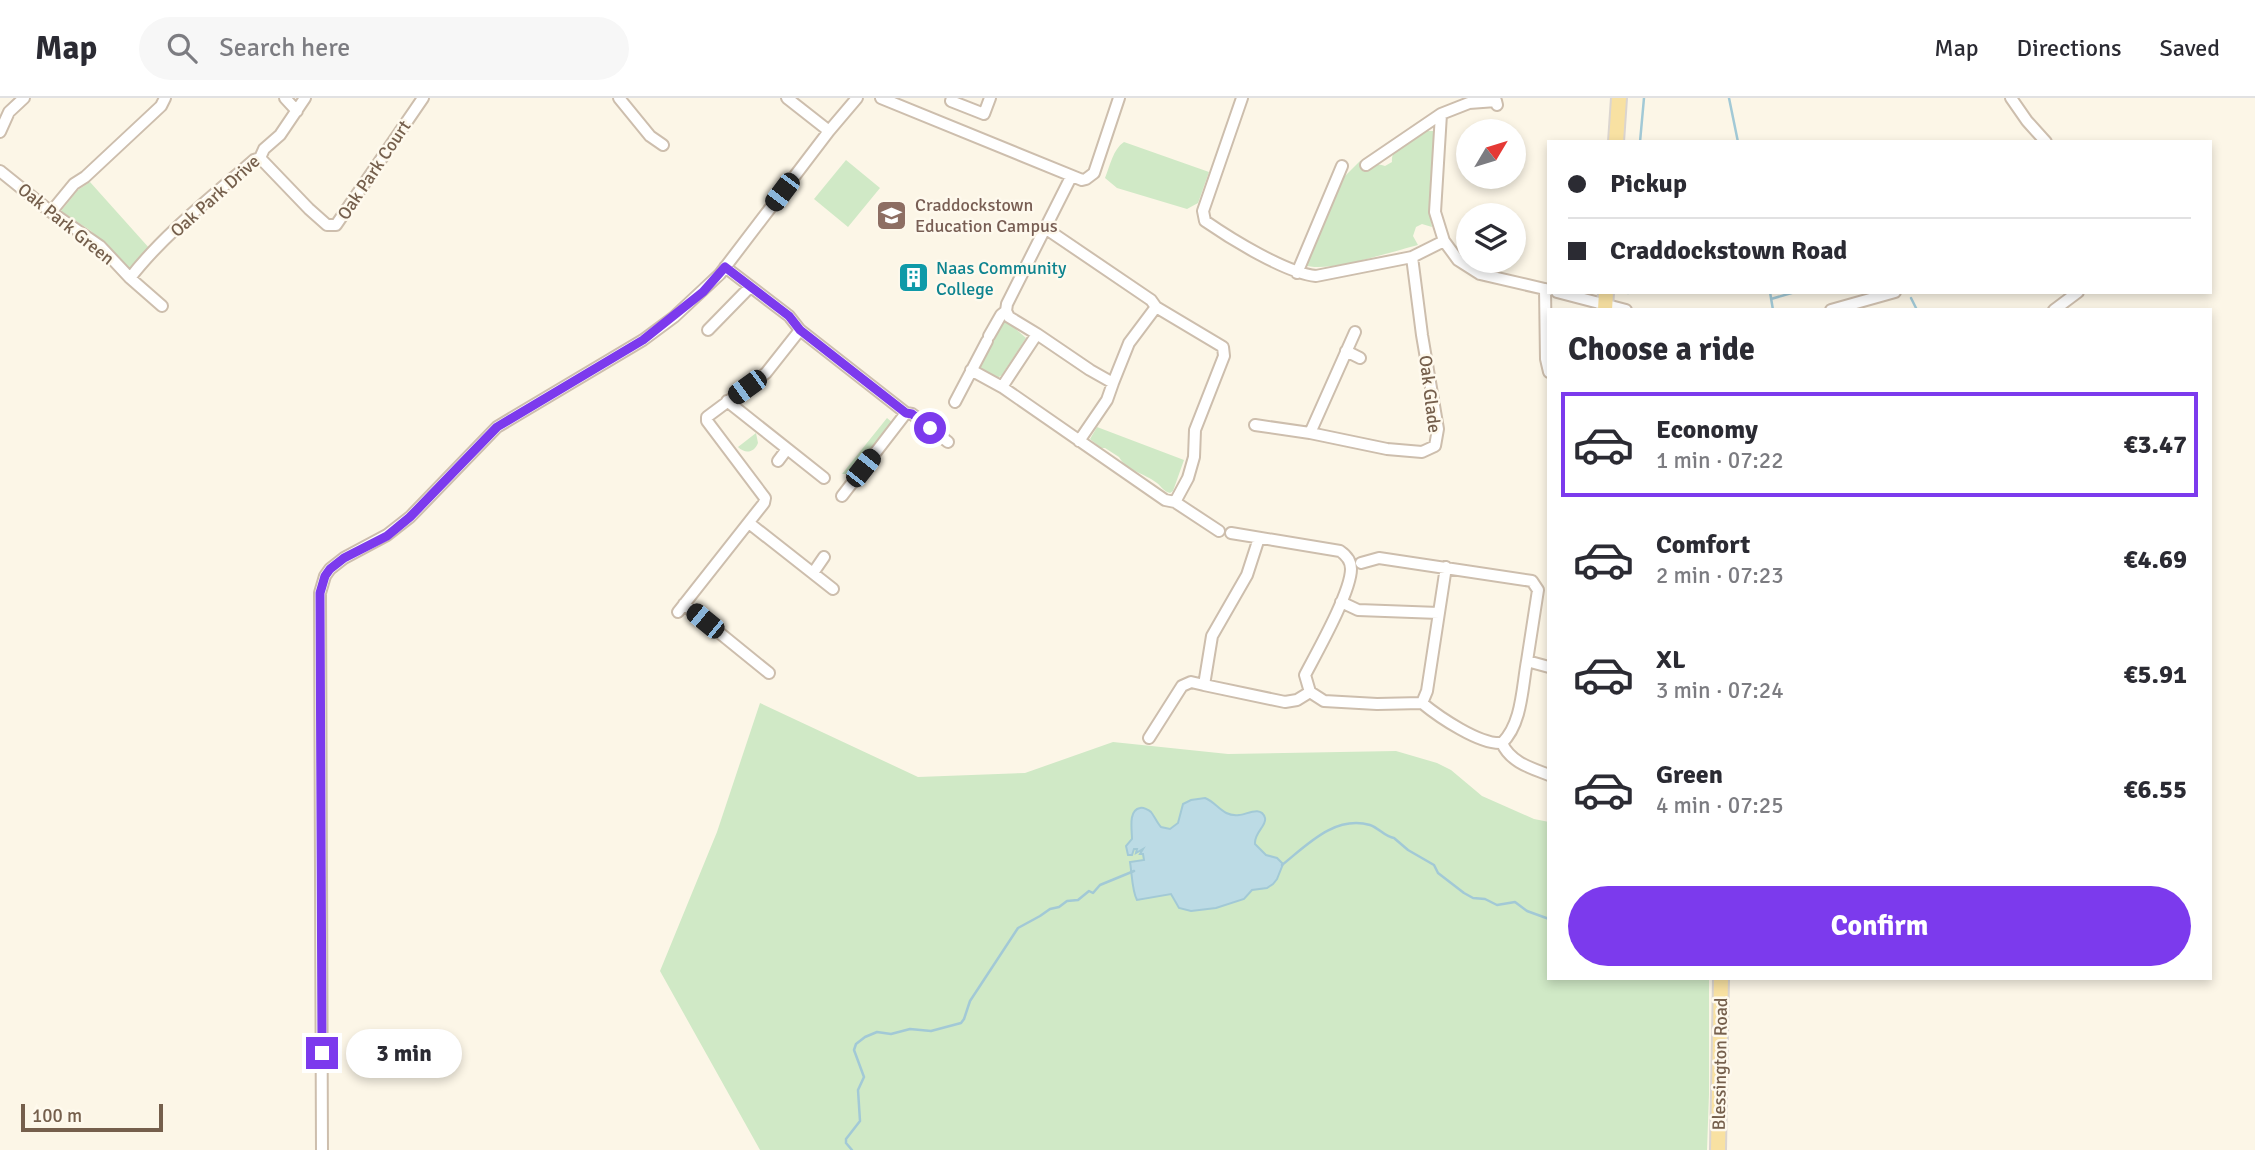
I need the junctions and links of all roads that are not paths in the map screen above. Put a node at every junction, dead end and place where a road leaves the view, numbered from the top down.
1 (24, 98) edge
2 (165, 98) edge
3 (285, 98) edge
4 (305, 98) edge
5 (423, 98) edge
6 (619, 98) edge
7 (787, 98) edge
8 (857, 98) edge
9 (881, 98) edge
10 (952, 98) edge
11 (990, 98) edge
12 (1119, 98) edge
13 (1242, 98) edge
14 (1619, 98) edge
15 (2011, 98) edge
16 (1497, 105) dead end
17 (967, 107) junction
18 (297, 111) junction
19 (1441, 114) junction
20 (958, 130) junction
21 (829, 131) junction
22 (0, 132) edge
23 (1616, 140) edge
24 (2044, 140) edge
25 (663, 145) dead end
26 (260, 158) junction
27 (1366, 165) dead end
28 (1342, 166) dead end
29 (0, 171) edge
30 (1071, 177) junction
31 (51, 212) junction
32 (1045, 228) junction
33 (1444, 241) junction
34 (1412, 257) junction
35 (725, 267) junction
36 (1297, 273) junction
37 (130, 278) junction
38 (750, 287) junction
39 (1547, 290) edge
40 (1567, 294) edge
41 (1888, 294) edge
42 (2075, 294) edge
43 (1605, 302) edge
44 (162, 306) dead end
45 (1156, 307) junction
46 (1838, 308) edge
47 (2057, 308) edge
48 (1006, 311) junction
49 (708, 330) dead end
50 (800, 330) junction
51 (1355, 332) dead end
52 (1037, 334) junction
53 (1346, 351) junction
54 (1360, 358) dead end
55 (1547, 363) edge
56 (971, 370) junction
57 (1113, 383) junction
58 (1002, 387) junction
59 (727, 401) junction
60 (955, 402) dead end
61 (906, 413) junction
62 (1255, 425) dead end
63 (1310, 433) junction
64 (1079, 441) junction
65 (948, 442) dead end
66 (787, 449) junction
67 (778, 461) dead end
68 (824, 478) dead end
69 (842, 496) dead end
70 (1175, 502) junction
71 (749, 523) junction
72 (1259, 538) junction
73 (824, 557) dead end
74 (1361, 563) dead end
75 (1446, 567) junction
76 (813, 573) junction
77 (834, 589) dead end
78 (1341, 602) junction
79 (1439, 613) junction
80 (754, 661) junction
81 (1527, 661) junction
82 (1547, 666) edge
83 (746, 671) dead end
84 (769, 673) dead end
85 (1204, 685) junction
86 (1310, 692) junction
87 (1422, 703) junction
88 (1149, 738) dead end
89 (1502, 743) junction
90 (1547, 774) edge
91 (1721, 980) edge
92 (322, 1150) edge
93 (1718, 1150) edge

1 - 22 street
2 - 31 street
3 - 18 street
4 - 18 street, Oak Park Drive
5 - 26 street, Oak Park Court
6 - 25 street
7 - 21 street
8 - 21 street
9 - 20 street
10 - 17 street
11 - 17 street
12 - 30 street
13 - 36 street
14 - 23 main road
15 - 24 street
16 - 19 street
17 - 20 street
18 - 26 street, Oak Park Drive
19 - 27 street
19 - 33 street
20 - 30 street
21 - 35 street
26 - 37 street, Oak Park Drive
28 - 36 street
29 - 31 street, Oak Park Green
30 - 32 street
31 - 37 street, Oak Park Green
32 - 45 street
32 - 48 street
33 - 34 street
33 - 39 street
34 - 36 street
34 - 63 street, Oak Glade
35 - 38 street
35 - 92 street
37 - 44 street, Oak Park Green
38 - 49 street
38 - 50 street
39 - 55 street
40 - 43 street
41 - 46 street
42 - 47 street
45 - 57 street
45 - 70 street
48 - 52 street
48 - 56 street
50 - 59 street
50 - 61 street
51 - 53 street
52 - 57 street
52 - 58 street
53 - 54 street
53 - 63 street
56 - 58 street
56 - 60 street
57 - 64 street
58 - 64 street
59 - 66 street
59 - 71 street
61 - 65 street
61 - 69 street
62 - 63 street, Oak Glade
64 - 70 street
66 - 67 street
66 - 68 street
70 - 72 street
71 - 76 street
71 - 80 street
72 - 78 street
72 - 85 street
73 - 76 street
74 - 75 street
75 - 79 street
75 - 81 street
76 - 77 street
78 - 79 street
78 - 86 street
79 - 87 street
80 - 83 street
80 - 84 street
81 - 82 street
81 - 89 street
85 - 86 street
85 - 88 street
86 - 87 street
87 - 89 street
89 - 90 street
91 - 93 main road, Blessington Road

